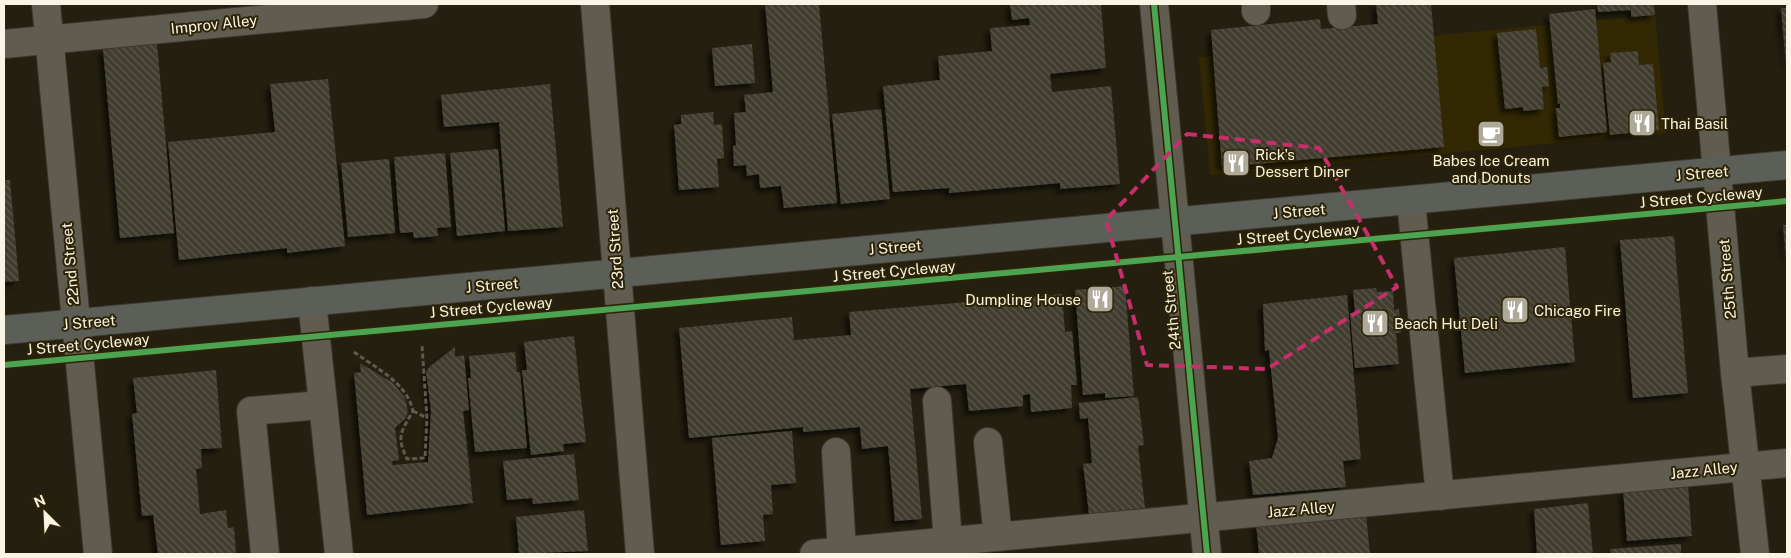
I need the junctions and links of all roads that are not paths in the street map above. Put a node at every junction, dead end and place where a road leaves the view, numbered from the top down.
1 (46, 4) edge
2 (424, 4) edge
3 (595, 4) edge
4 (1154, 4) edge
5 (1702, 4) edge
6 (50, 40) junction
7 (4, 44) edge
8 (1787, 165) edge
9 (1718, 172) junction
10 (1411, 201) junction
11 (1174, 222) junction
12 (617, 273) junction
13 (312, 302) junction
14 (76, 323) junction
15 (4, 330) edge
16 (1787, 369) edge
17 (1735, 374) junction
18 (937, 401) dead end
19 (321, 405) junction
20 (988, 442) dead end
21 (836, 452) dead end
22 (1787, 463) edge
23 (1745, 466) junction
24 (1440, 496) junction
25 (1204, 518) junction
26 (998, 537) junction
27 (953, 546) edge
28 (842, 552) junction
29 (98, 554) edge
30 (265, 554) edge
31 (339, 554) edge
32 (640, 554) edge
33 (814, 554) edge
34 (1207, 554) edge
35 (1755, 554) edge

1 - 6 street, 22nd Street
2 - 6 street, Improv Alley
3 - 12 street, 23rd Street
4 - 11 street, 24th Street
5 - 9 street, 25th Street
6 - 7 street, Improv Alley
6 - 14 street, 22nd Street
8 - 9 main road, J Street
9 - 10 main road, J Street
9 - 17 street, 25th Street
10 - 11 main road, J Street
10 - 24 street
11 - 12 main road, J Street
11 - 25 street, 24th Street
12 - 13 main road, J Street
12 - 32 street, 23rd Street
13 - 14 main road, J Street
13 - 19 street
14 - 15 main road, J Street
14 - 29 street, 22nd Street
16 - 17 street
17 - 23 street, 25th Street
18 - 27 street
19 - 30 street
19 - 31 street
20 - 26 street
21 - 28 street
22 - 23 street, Jazz Alley
23 - 24 street, Jazz Alley
23 - 35 street, 25th Street
24 - 25 street, Jazz Alley
25 - 26 street, Jazz Alley
25 - 34 street, 24th Street
26 - 27 street, Jazz Alley
27 - 28 street, Jazz Alley
28 - 33 street, Jazz Alley

